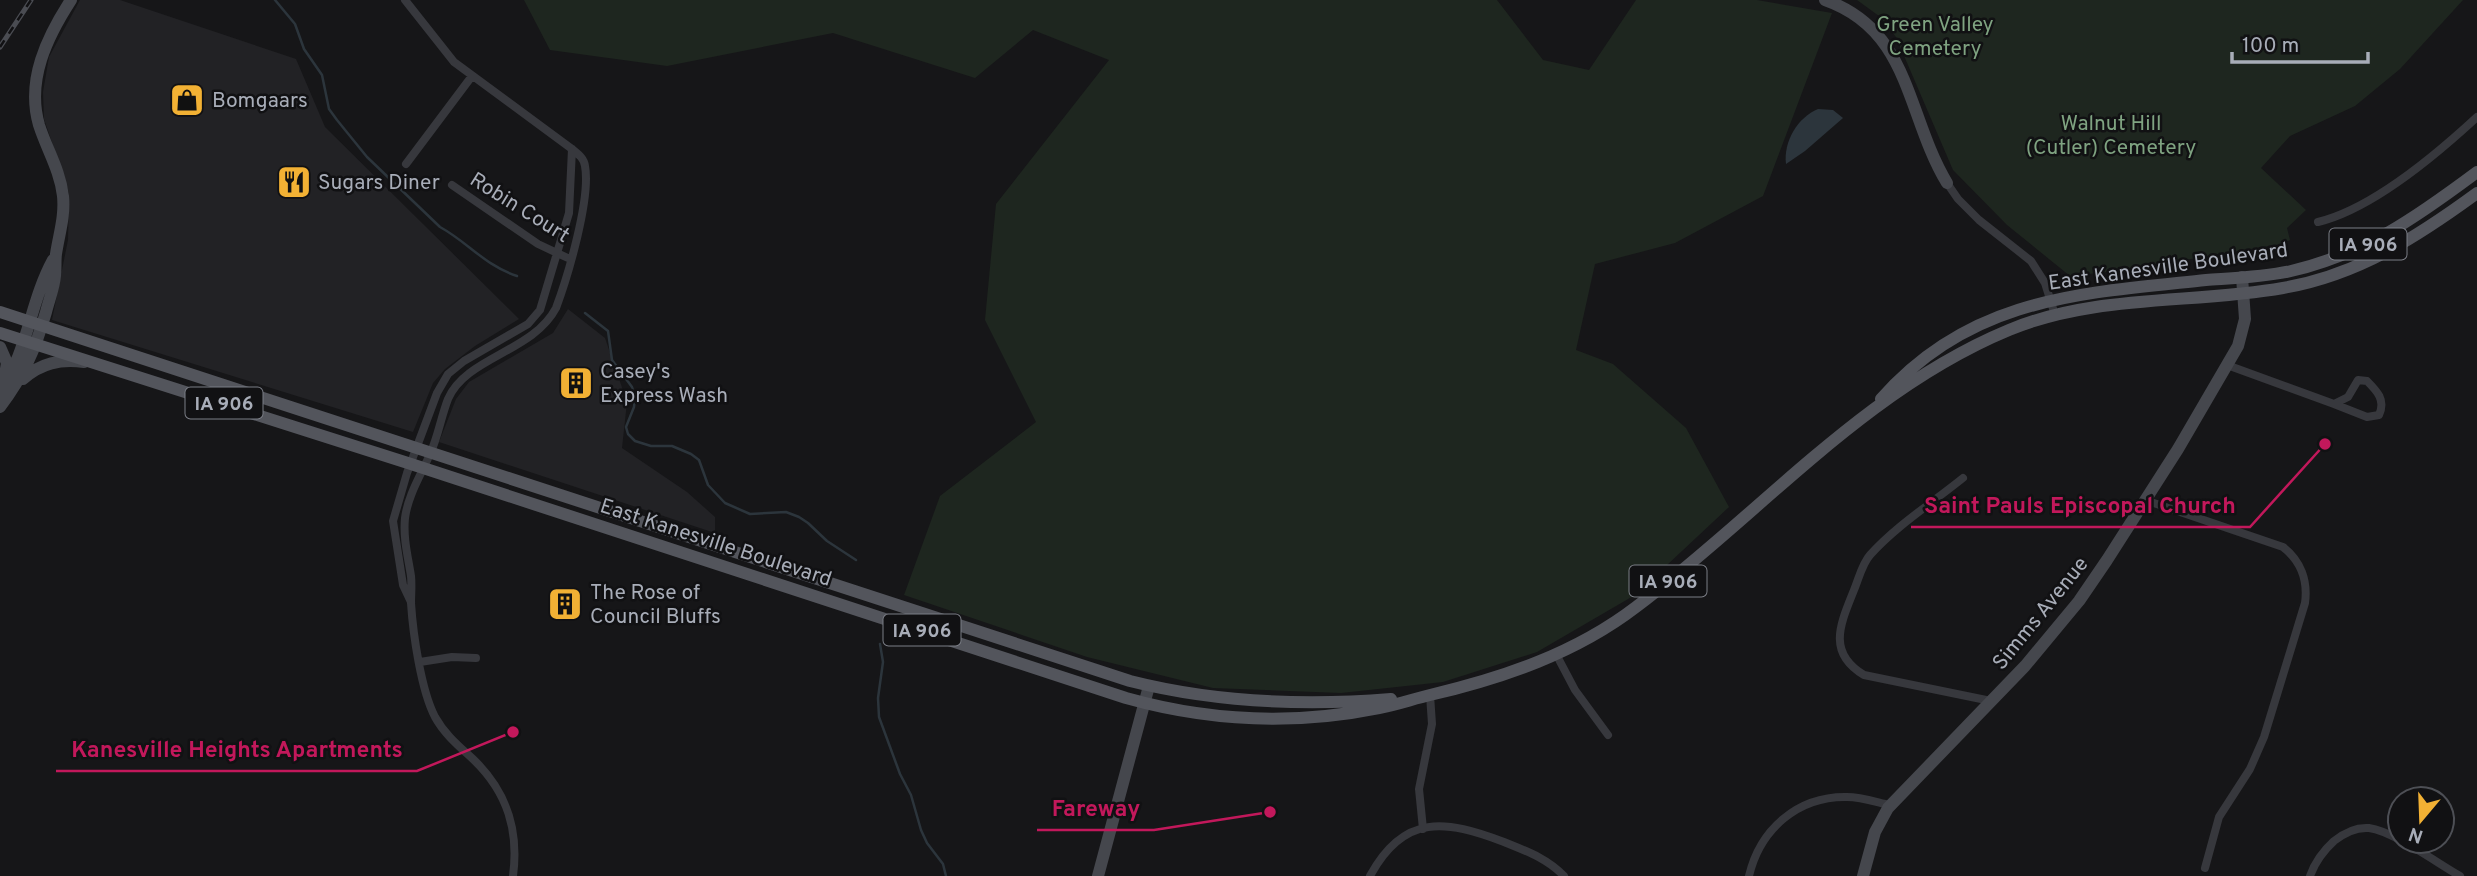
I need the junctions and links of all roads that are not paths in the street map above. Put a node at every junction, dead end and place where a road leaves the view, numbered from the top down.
1 (71, 0) edge
2 (405, 0) edge
3 (1825, 0) edge
4 (472, 76) junction
5 (2477, 117) edge
6 (572, 149) junction
7 (406, 164) dead end
8 (2477, 172) edge
9 (1947, 183) joint
10 (452, 185) dead end
11 (2477, 193) edge
12 (2318, 222) dead end
13 (558, 255) junction
14 (570, 259) junction
15 (2242, 277) junction
16 (2243, 293) junction
17 (2052, 300) junction
18 (0, 312) edge
19 (2055, 315) junction
20 (36, 324) junction
21 (0, 333) edge
22 (31, 342) junction
23 (0, 348) edge
24 (106, 365) junction
25 (2227, 365) junction
26 (17, 384) junction
27 (0, 391) edge
28 (2334, 404) junction
29 (0, 407) edge
30 (1872, 409) junction
31 (418, 448) junction
32 (431, 453) junction
33 (418, 466) junction
34 (1963, 478) dead end
35 (2146, 500) junction
36 (411, 602) junction
37 (1556, 654) junction
38 (476, 658) dead end
39 (420, 662) junction
40 (1149, 686) junction
41 (1430, 695) junction
42 (1991, 701) junction
43 (1145, 703) junction
44 (1608, 735) dead end
45 (1890, 805) junction
46 (1423, 829) junction
47 (2205, 868) dead end
48 (513, 876) edge
49 (1098, 876) edge
50 (1370, 876) edge
51 (1564, 876) edge
52 (1749, 876) edge
53 (1863, 876) edge
54 (2310, 876) edge
55 (2460, 876) edge

1 - 20 street
2 - 4 street
3 - 9 street
4 - 6 street
4 - 7 street
5 - 12 street
6 - 13 street
6 - 14 street
8 - 15 main road, East Kanesville Boulevard / IA 906
9 - 17 street
10 - 13 street, Robin Court
11 - 16 main road, East Kanesville Boulevard / IA 906
13 - 14 street, Robin Court
13 - 31 street
14 - 32 street
15 - 16 street, Simms Avenue
15 - 17 main road, East Kanesville Boulevard / IA 906
16 - 19 main road, East Kanesville Boulevard / IA 906
16 - 25 street, Simms Avenue
17 - 19 street
17 - 30 main road, East Kanesville Boulevard / IA 906
18 - 20 main road, East Kanesville Boulevard / IA 906
19 - 30 main road, East Kanesville Boulevard / IA 906
20 - 22 street
20 - 31 main road, East Kanesville Boulevard / IA 906
21 - 22 main road, East Kanesville Boulevard / IA 906
22 - 24 main road, East Kanesville Boulevard / IA 906
22 - 26 street
22 - 27 street
23 - 27 street
24 - 26 street
24 - 33 main road, East Kanesville Boulevard / IA 906
25 - 28 street
25 - 35 street, Simms Avenue
26 - 29 street
28 - 28 street
30 - 37 main road, East Kanesville Boulevard / IA 906
31 - 32 main road, East Kanesville Boulevard / IA 906
31 - 33 street
32 - 33 street
32 - 40 main road, East Kanesville Boulevard / IA 906
33 - 36 street
33 - 36 street
33 - 43 main road, East Kanesville Boulevard / IA 906
34 - 42 street
35 - 42 street, Simms Avenue
35 - 47 street
36 - 39 street
37 - 41 main road, East Kanesville Boulevard / IA 906
37 - 44 street
38 - 39 street
39 - 48 street
40 - 41 main road, East Kanesville Boulevard / IA 906
40 - 43 street
41 - 43 main road, East Kanesville Boulevard / IA 906
41 - 46 street
42 - 45 street, Simms Avenue
43 - 49 street
45 - 52 street
45 - 53 street, Simms Avenue
46 - 50 street
46 - 51 street
54 - 55 street

